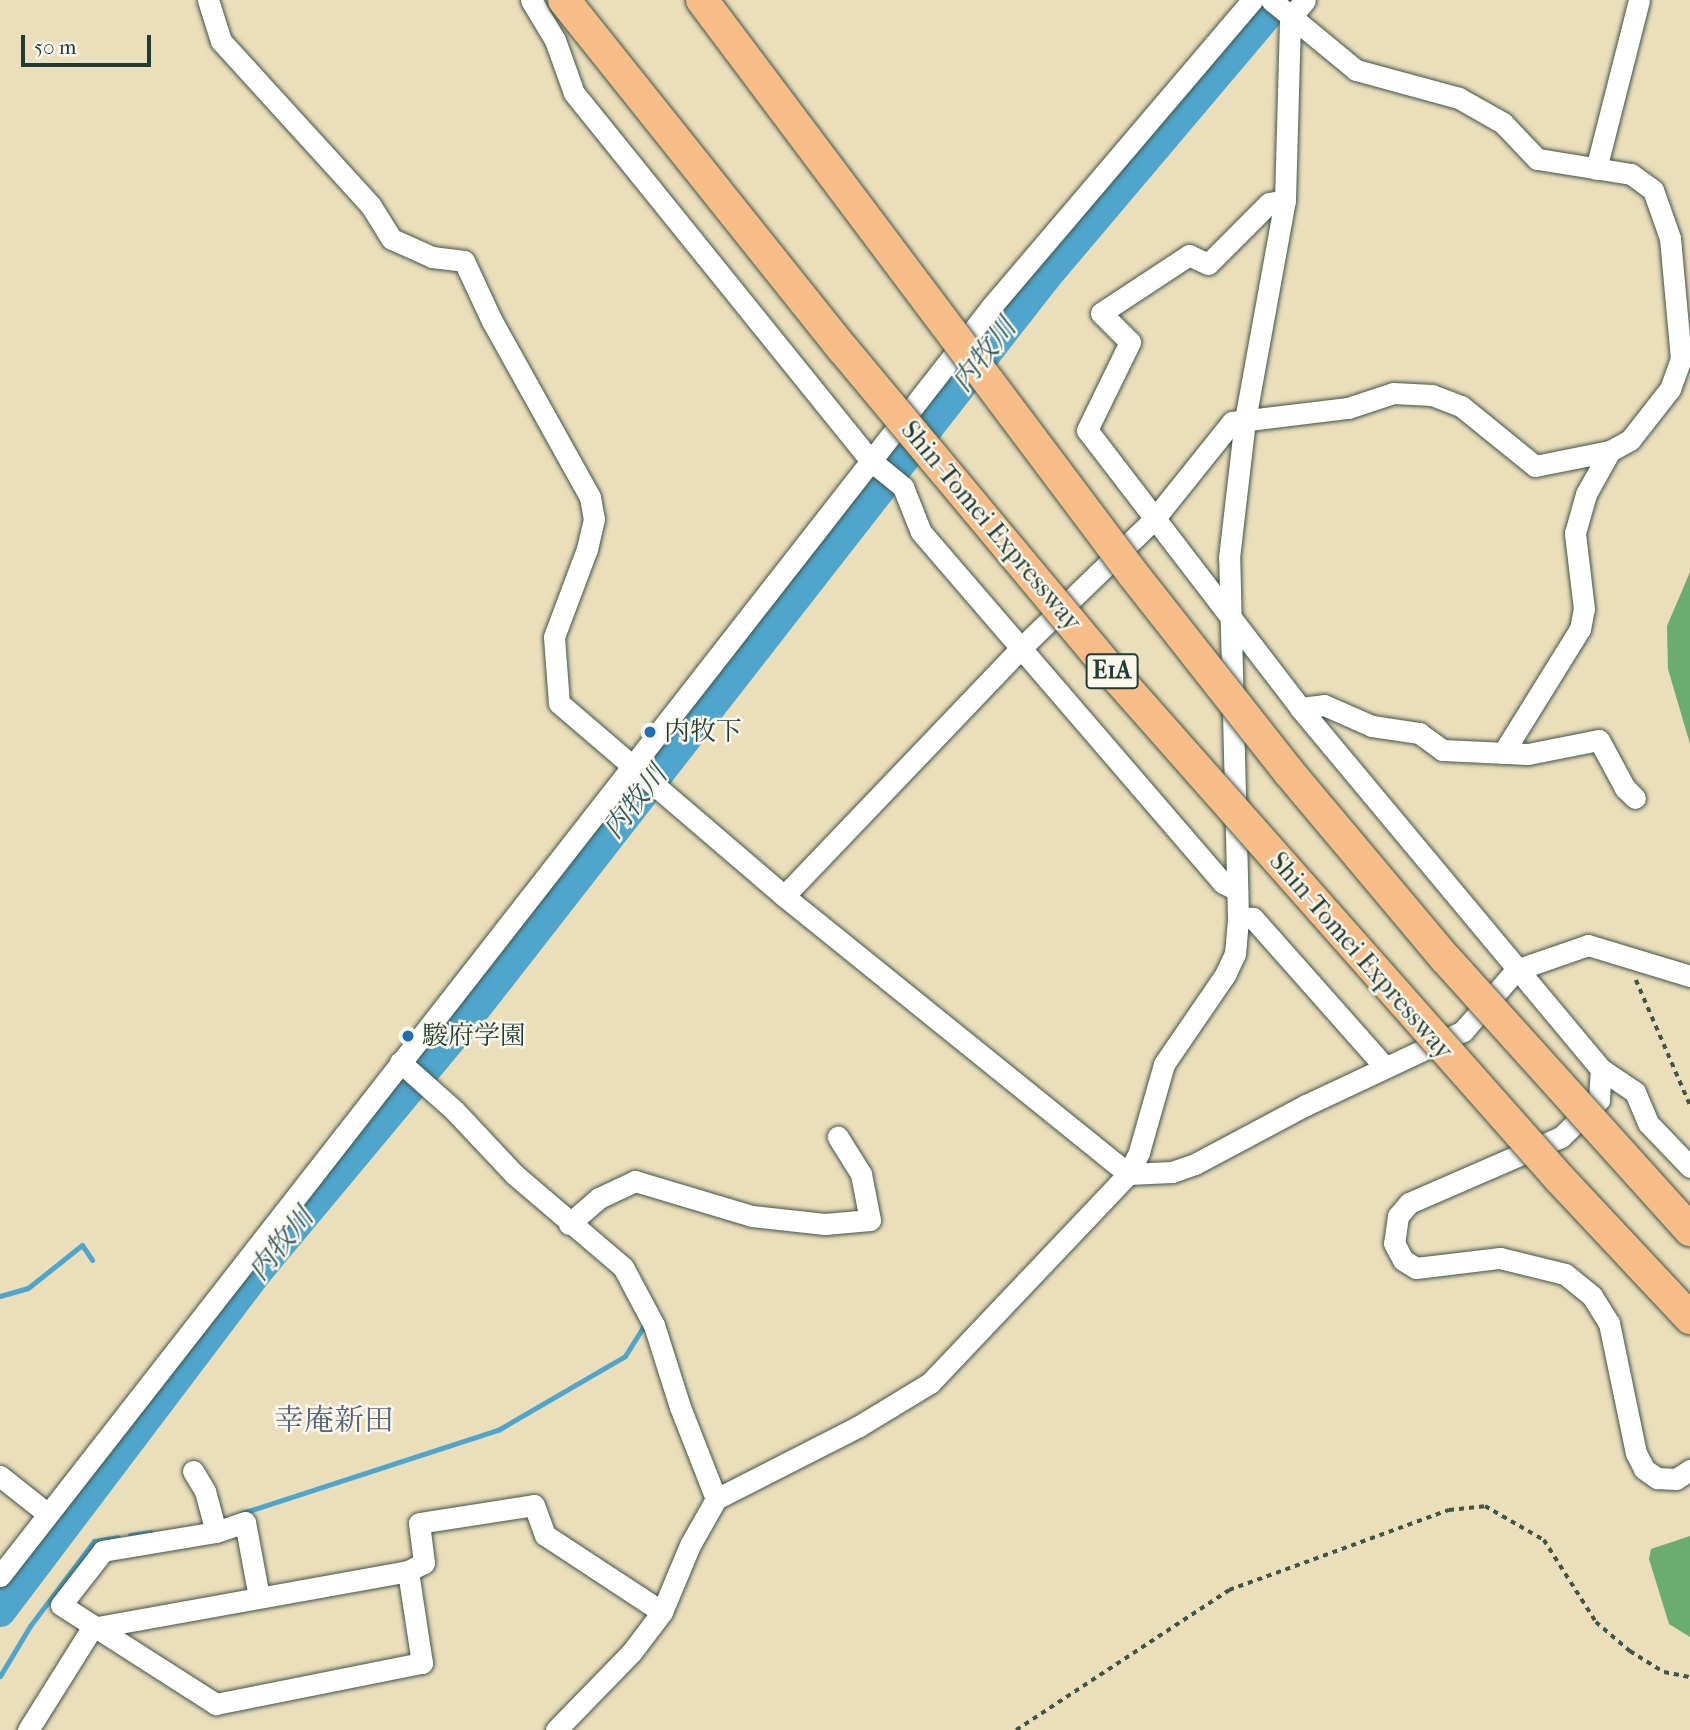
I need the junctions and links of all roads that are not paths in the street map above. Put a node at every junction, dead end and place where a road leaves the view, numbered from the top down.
1 (208, 0) edge
2 (531, 0) edge
3 (564, 0) edge
4 (702, 0) edge
5 (1252, 0) edge
6 (1305, 0) edge
7 (1639, 0) edge
8 (1282, 10) edge
9 (1596, 169) junction
10 (1285, 200) junction
11 (1245, 420) junction
12 (1610, 451) junction
13 (873, 463) junction
14 (1155, 518) junction
15 (1232, 624) junction
16 (1020, 649) junction
17 (1300, 708) junction
18 (1503, 753) junction
19 (636, 769) junction
20 (1635, 797) dead end
21 (1237, 890) junction
22 (784, 896) junction
23 (1238, 917) junction
24 (1516, 970) junction
25 (1690, 976) edge
26 (405, 1066) junction
27 (1385, 1067) junction
28 (1601, 1069) junction
29 (838, 1137) dead end
30 (1690, 1167) edge
31 (1128, 1174) junction
32 (569, 1224) junction
33 (1690, 1230) edge
34 (1690, 1318) edge
35 (1690, 1470) edge
36 (193, 1471) dead end
37 (0, 1476) edge
38 (716, 1499) junction
39 (48, 1514) junction
40 (216, 1532) junction
41 (408, 1571) junction
42 (0, 1576) edge
43 (259, 1597) junction
44 (662, 1612) junction
45 (92, 1628) junction
46 (29, 1730) edge
47 (556, 1730) edge

1 - 19 street
2 - 13 street
3 - 34 highway, Shin-Tomei Expressway / E1A, bridge
4 - 33 highway, bridge
5 - 13 street
6 - 8 street
7 - 9 street
8 - 9 street
8 - 10 street
9 - 12 street
10 - 11 street
10 - 14 street
11 - 12 street
11 - 14 street
11 - 15 street
12 - 18 street
13 - 16 street
13 - 19 street
14 - 15 street
14 - 16 street
15 - 17 street
15 - 21 street
16 - 21 street
16 - 22 street
17 - 18 street
17 - 24 street
18 - 20 street
19 - 22 street
19 - 26 street
21 - 23 street
22 - 31 street
23 - 27 street
23 - 31 street
24 - 25 street
24 - 27 street
24 - 28 street
26 - 32 street
26 - 39 street
27 - 31 street
28 - 30 street
28 - 35 street
29 - 32 street
31 - 38 street
32 - 38 street
36 - 40 street
37 - 39 street
38 - 44 street
39 - 42 street
40 - 43 street
40 - 45 street
41 - 43 street
41 - 44 street
41 - 45 street
43 - 45 street
44 - 47 street
45 - 46 street

